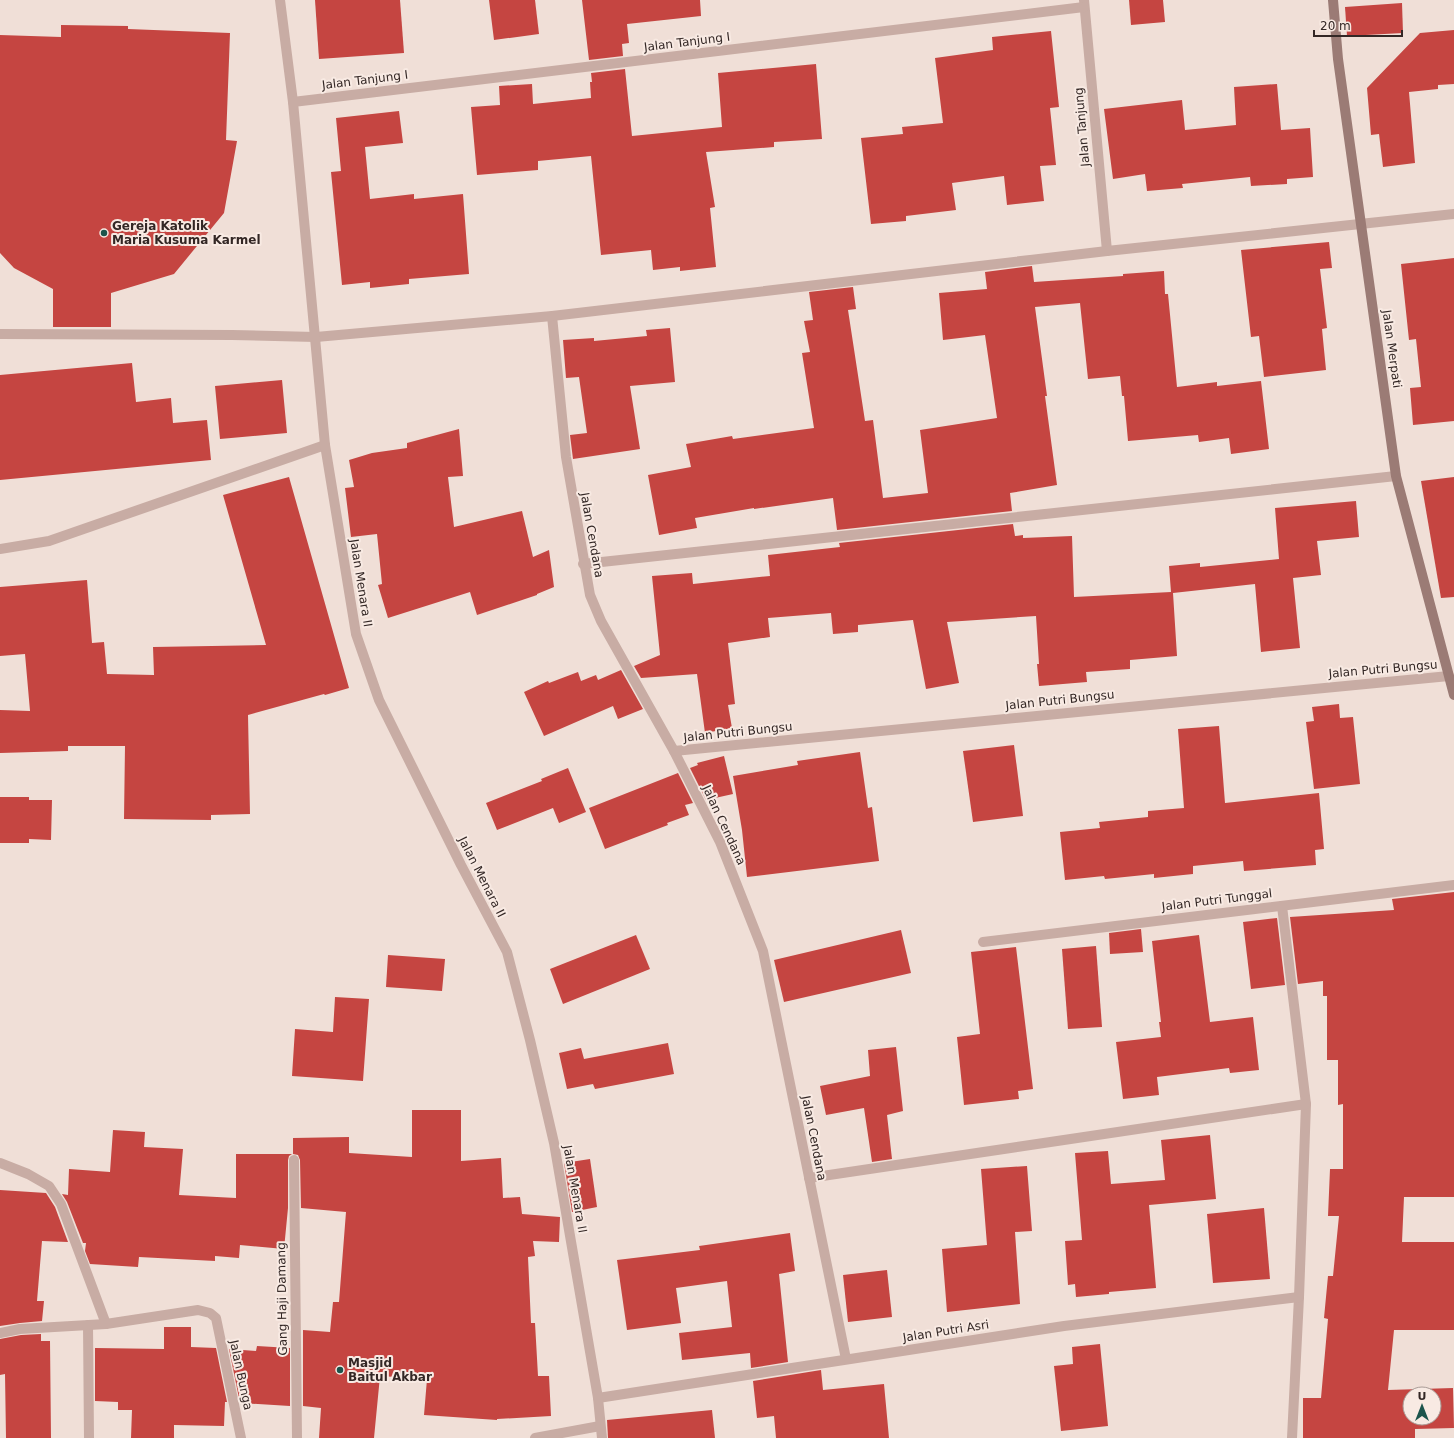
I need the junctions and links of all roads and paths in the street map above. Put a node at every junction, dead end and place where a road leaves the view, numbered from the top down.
1 (280, 0) edge
2 (1332, 0) edge
3 (1084, 4) edge
4 (293, 102) junction
5 (1454, 214) edge
6 (1362, 223) junction
7 (1107, 251) junction
8 (552, 316) junction
9 (0, 334) edge
10 (316, 337) junction
11 (325, 445) junction
12 (1396, 476) junction
13 (0, 549) edge
14 (583, 564) junction
15 (1449, 676) junction
16 (1454, 695) edge
17 (674, 751) junction
18 (1454, 885) edge
19 (1282, 906) junction
20 (983, 942) dead end
21 (1306, 1104) junction
22 (294, 1160) dead end
23 (0, 1163) edge
24 (809, 1178) junction
25 (1299, 1298) junction
26 (106, 1324) junction
27 (88, 1325) junction
28 (0, 1333) edge
29 (846, 1359) junction
30 (598, 1398) junction
31 (600, 1426) junction
32 (89, 1438) edge
33 (241, 1438) edge
34 (297, 1438) edge
35 (535, 1438) edge
36 (602, 1438) edge
37 (1292, 1438) edge

1 - 4 street, Jalan Menara II
2 - 6 street, Jalan Merpati
3 - 4 street, Jalan Tanjung I
3 - 7 street, Jalan Tanjung
4 - 10 street, Jalan Menara II
5 - 6 street
6 - 7 street
6 - 12 street, Jalan Merpati
7 - 8 street
8 - 10 street
8 - 14 street, Jalan Cendana
9 - 10 street
10 - 11 street, Jalan Menara II
11 - 13 street
11 - 30 street, Jalan Menara II
12 - 14 street
12 - 15 street, Jalan Merpati
14 - 17 street, Jalan Cendana
15 - 16 street, Jalan Merpati
15 - 17 street, Jalan Putri Bungsu
17 - 24 street, Jalan Cendana
18 - 19 street, Jalan Putri Tunggal
19 - 20 street, Jalan Putri Tunggal
19 - 21 street
21 - 24 street
21 - 25 street
22 - 34 street, Gang Haji Damang
23 - 26 street
24 - 29 street, Jalan Cendana
25 - 29 street, Jalan Putri Asri
25 - 37 street
26 - 27 street
26 - 33 street, Jalan Bunga
27 - 28 street
27 - 32 street
29 - 30 street, Jalan Putri Asri
30 - 31 street, Jalan Menara II
31 - 35 street
31 - 36 street, Jalan Menara II

